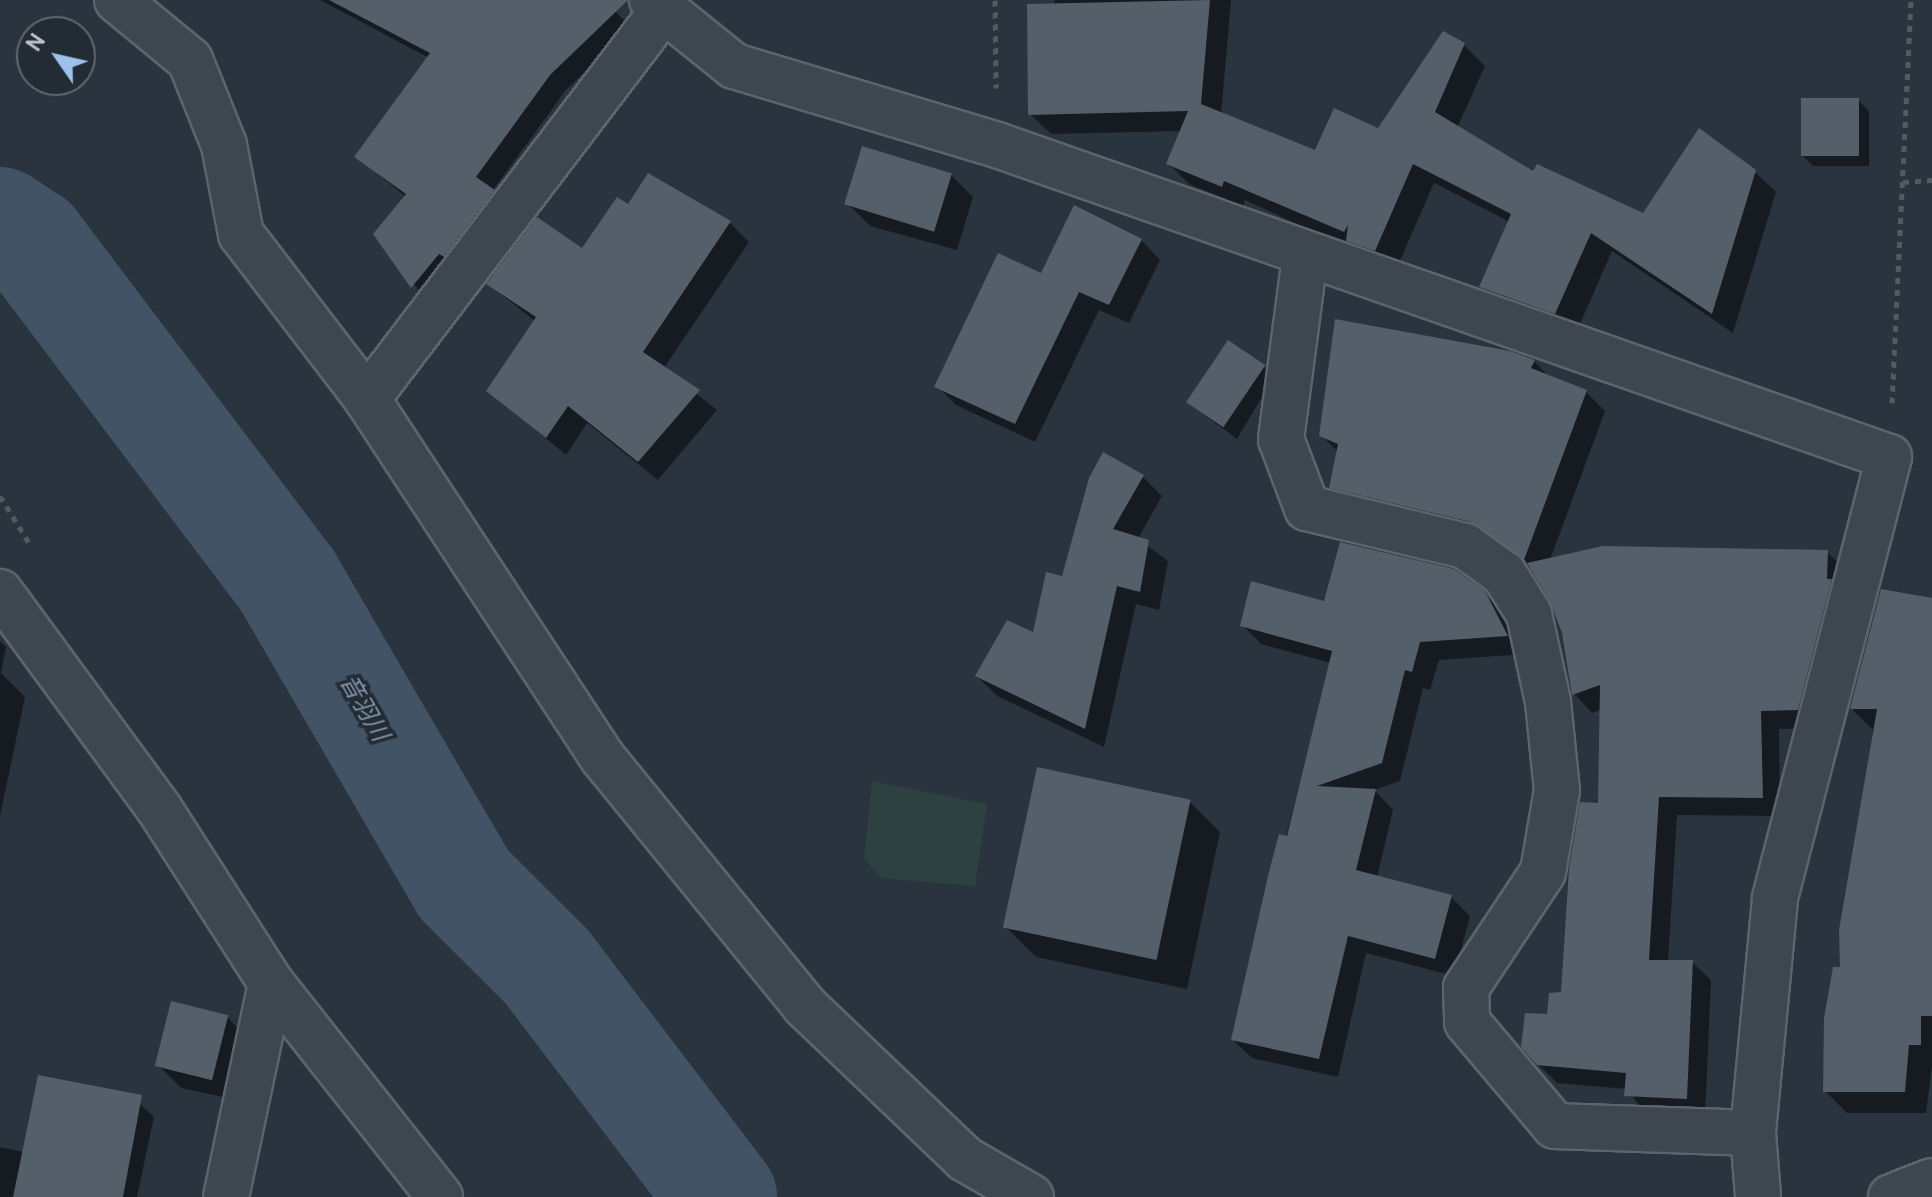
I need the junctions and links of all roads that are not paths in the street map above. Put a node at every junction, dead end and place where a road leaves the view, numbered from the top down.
1 (117, 0) edge
2 (658, 5) edge
3 (1305, 257) junction
4 (367, 399) junction
5 (0, 592) edge
6 (271, 983) junction
7 (1753, 1133) junction
8 (1932, 1181) edge
9 (226, 1197) edge
10 (440, 1197) edge
11 (1031, 1197) edge
12 (1758, 1197) edge
13 (1891, 1197) edge

1 - 4 street
2 - 3 street
2 - 4 street
3 - 7 street
3 - 7 street
4 - 11 street
5 - 6 street
6 - 9 street
6 - 10 street
7 - 12 street
8 - 13 street

